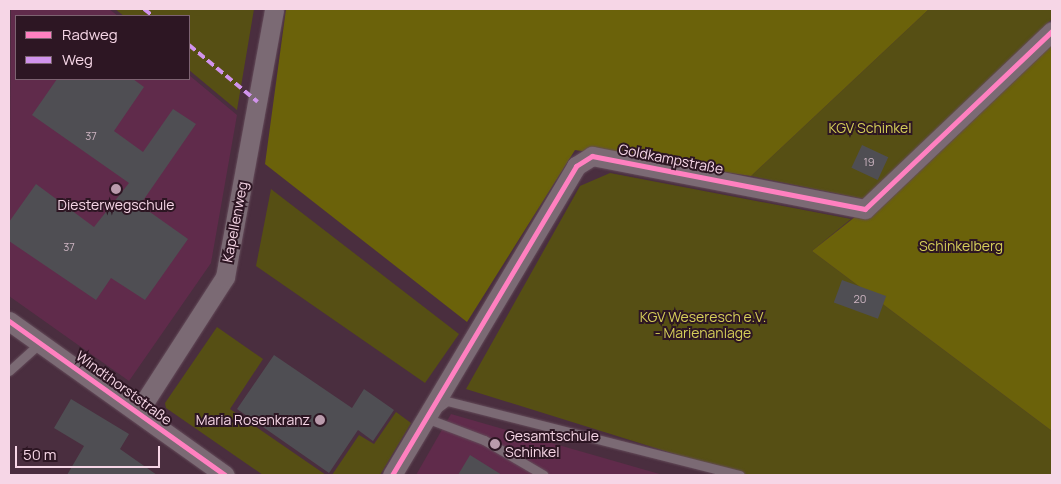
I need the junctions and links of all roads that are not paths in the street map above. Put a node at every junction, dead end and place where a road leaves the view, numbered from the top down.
1 (274, 9) edge
2 (1052, 31) edge
3 (9, 321) edge
4 (40, 343) junction
5 (9, 371) edge
6 (138, 412) junction
7 (425, 418) junction
8 (225, 475) edge
9 (392, 475) edge
10 (544, 475) edge
11 (740, 475) edge

1 - 6 street, Kapellenweg
2 - 7 street, Goldkampstraße
3 - 4 street, Windthorststraße
4 - 5 lane
4 - 6 street, Windthorststraße
6 - 8 street, Windthorststraße
7 - 9 street, Goldkampstraße
7 - 10 lane
7 - 11 lane

